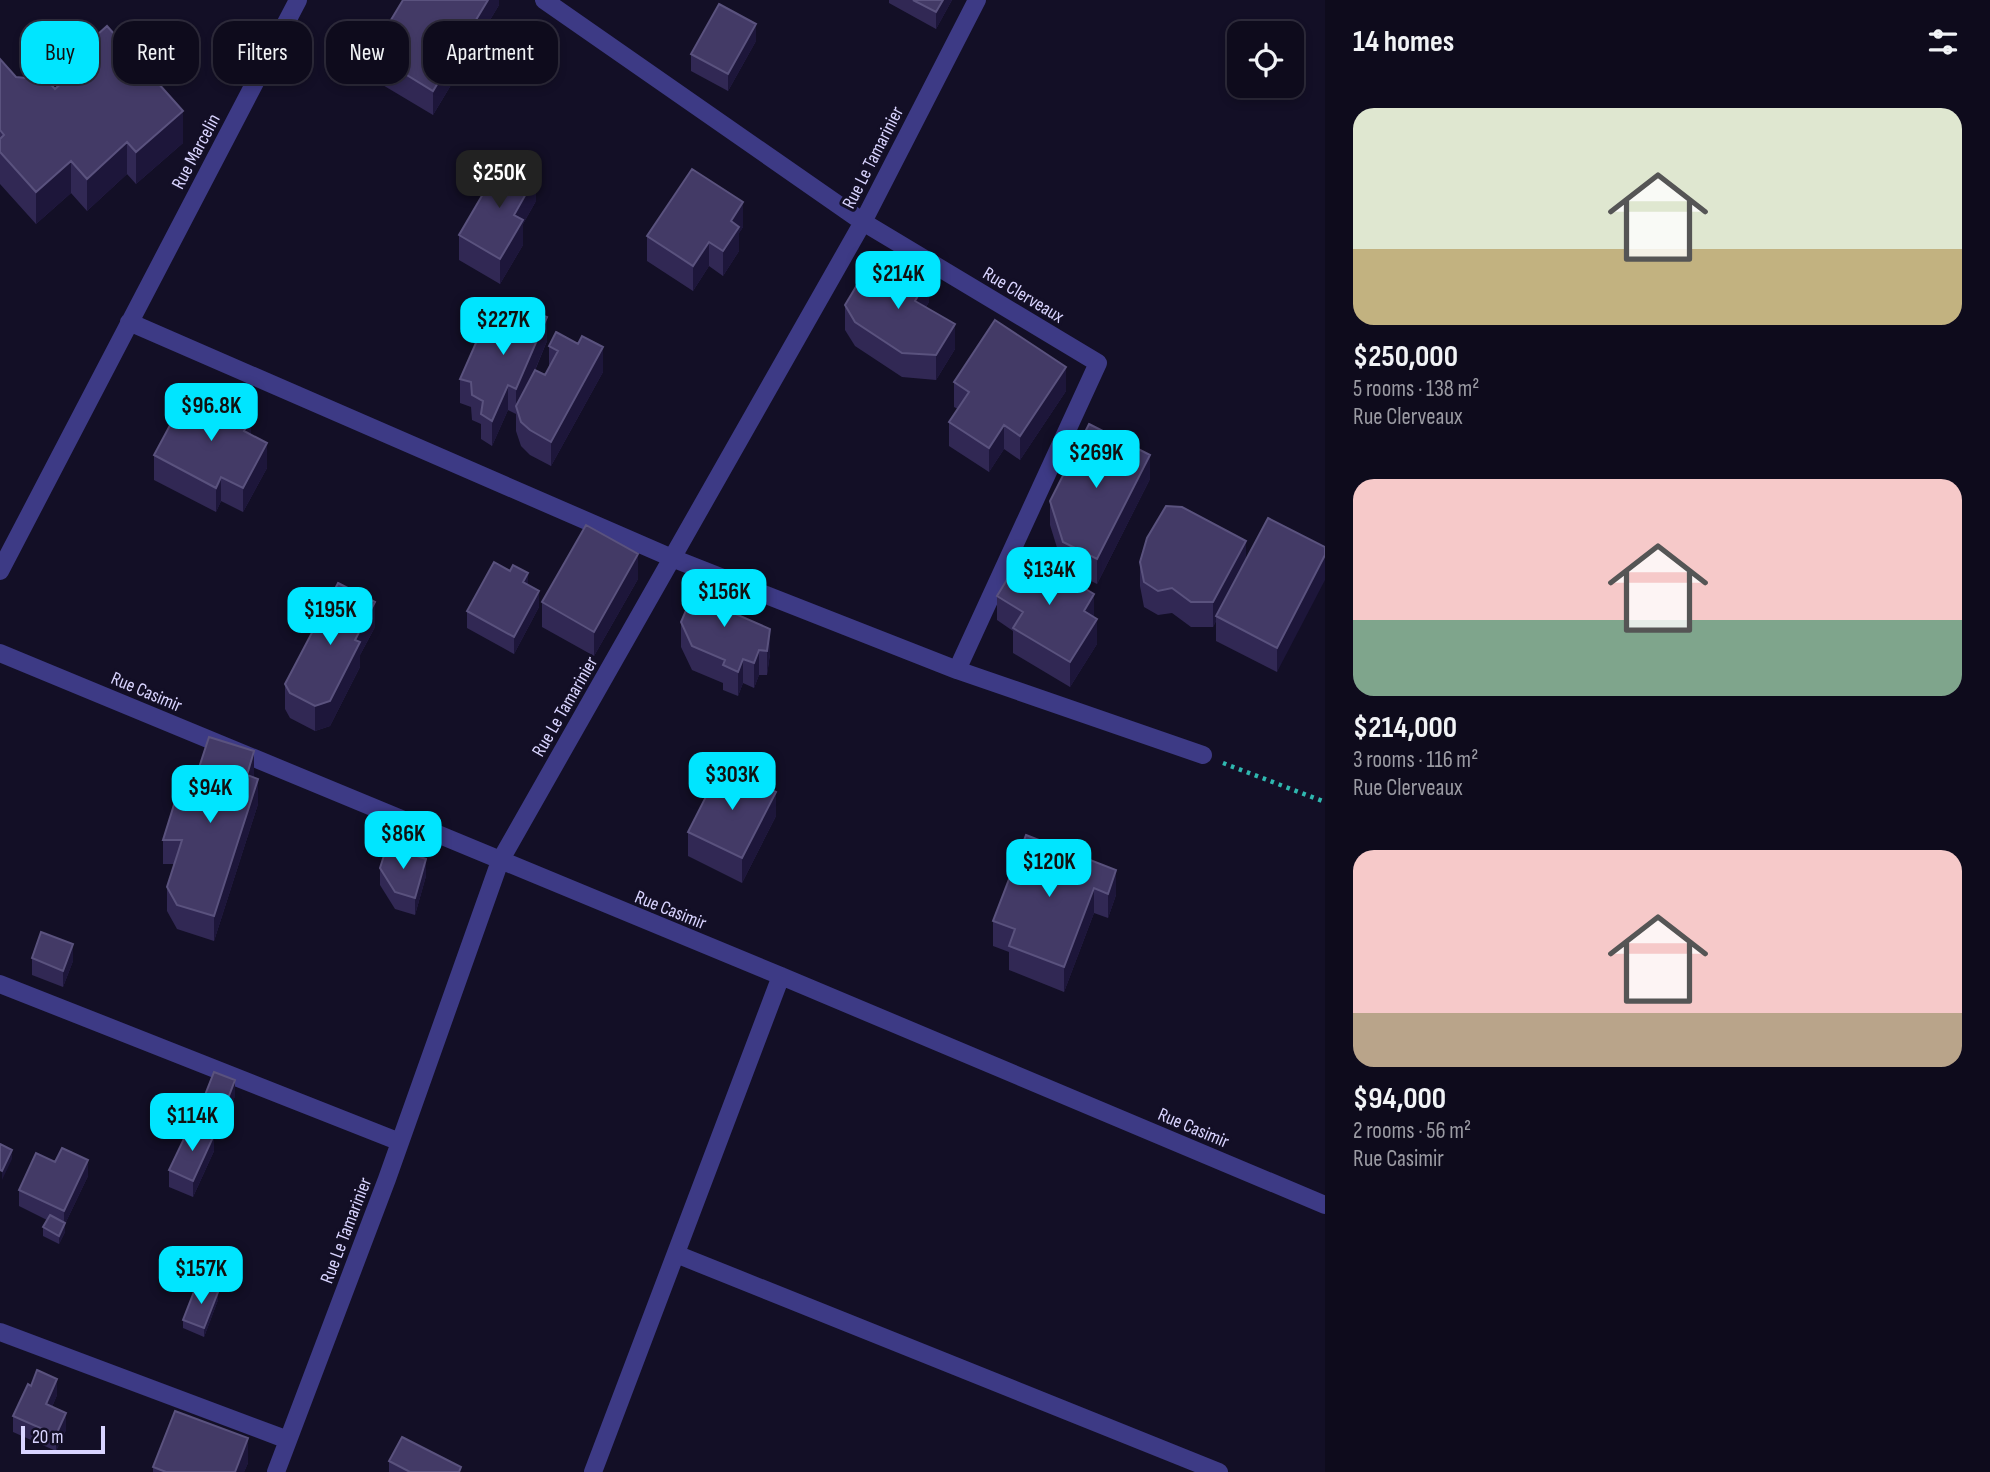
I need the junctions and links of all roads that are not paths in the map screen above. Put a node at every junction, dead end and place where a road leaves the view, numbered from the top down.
1 (298, 0) edge
2 (544, 0) edge
3 (977, 0) edge
4 (863, 222) junction
5 (129, 322) junction
6 (672, 558) junction
7 (0, 571) edge
8 (0, 653) edge
9 (957, 670) junction
10 (1203, 755) road end
11 (500, 861) junction
12 (781, 976) junction
13 (0, 984) edge
14 (400, 1142) junction
15 (1325, 1205) edge
16 (676, 1254) junction
17 (0, 1332) edge
18 (288, 1440) junction
19 (276, 1472) edge
20 (593, 1472) edge
21 (1219, 1472) edge

1 - 5 street, Rue Marcelin
2 - 4 street, Rue Clerveaux
3 - 4 street, Rue Le Tamarinier
4 - 6 street, Rue Le Tamarinier
4 - 9 street, Rue Clerveaux
5 - 6 street
5 - 7 street, Rue Marcelin
6 - 9 street
6 - 11 street, Rue Le Tamarinier
8 - 11 street, Rue Casimir
9 - 10 street
11 - 12 street, Rue Casimir
11 - 14 street, Rue Le Tamarinier
12 - 15 street, Rue Casimir
12 - 16 street
13 - 14 street
14 - 18 street, Rue Le Tamarinier
16 - 20 street
16 - 21 street
17 - 18 street
18 - 19 street, Rue Le Tamarinier

